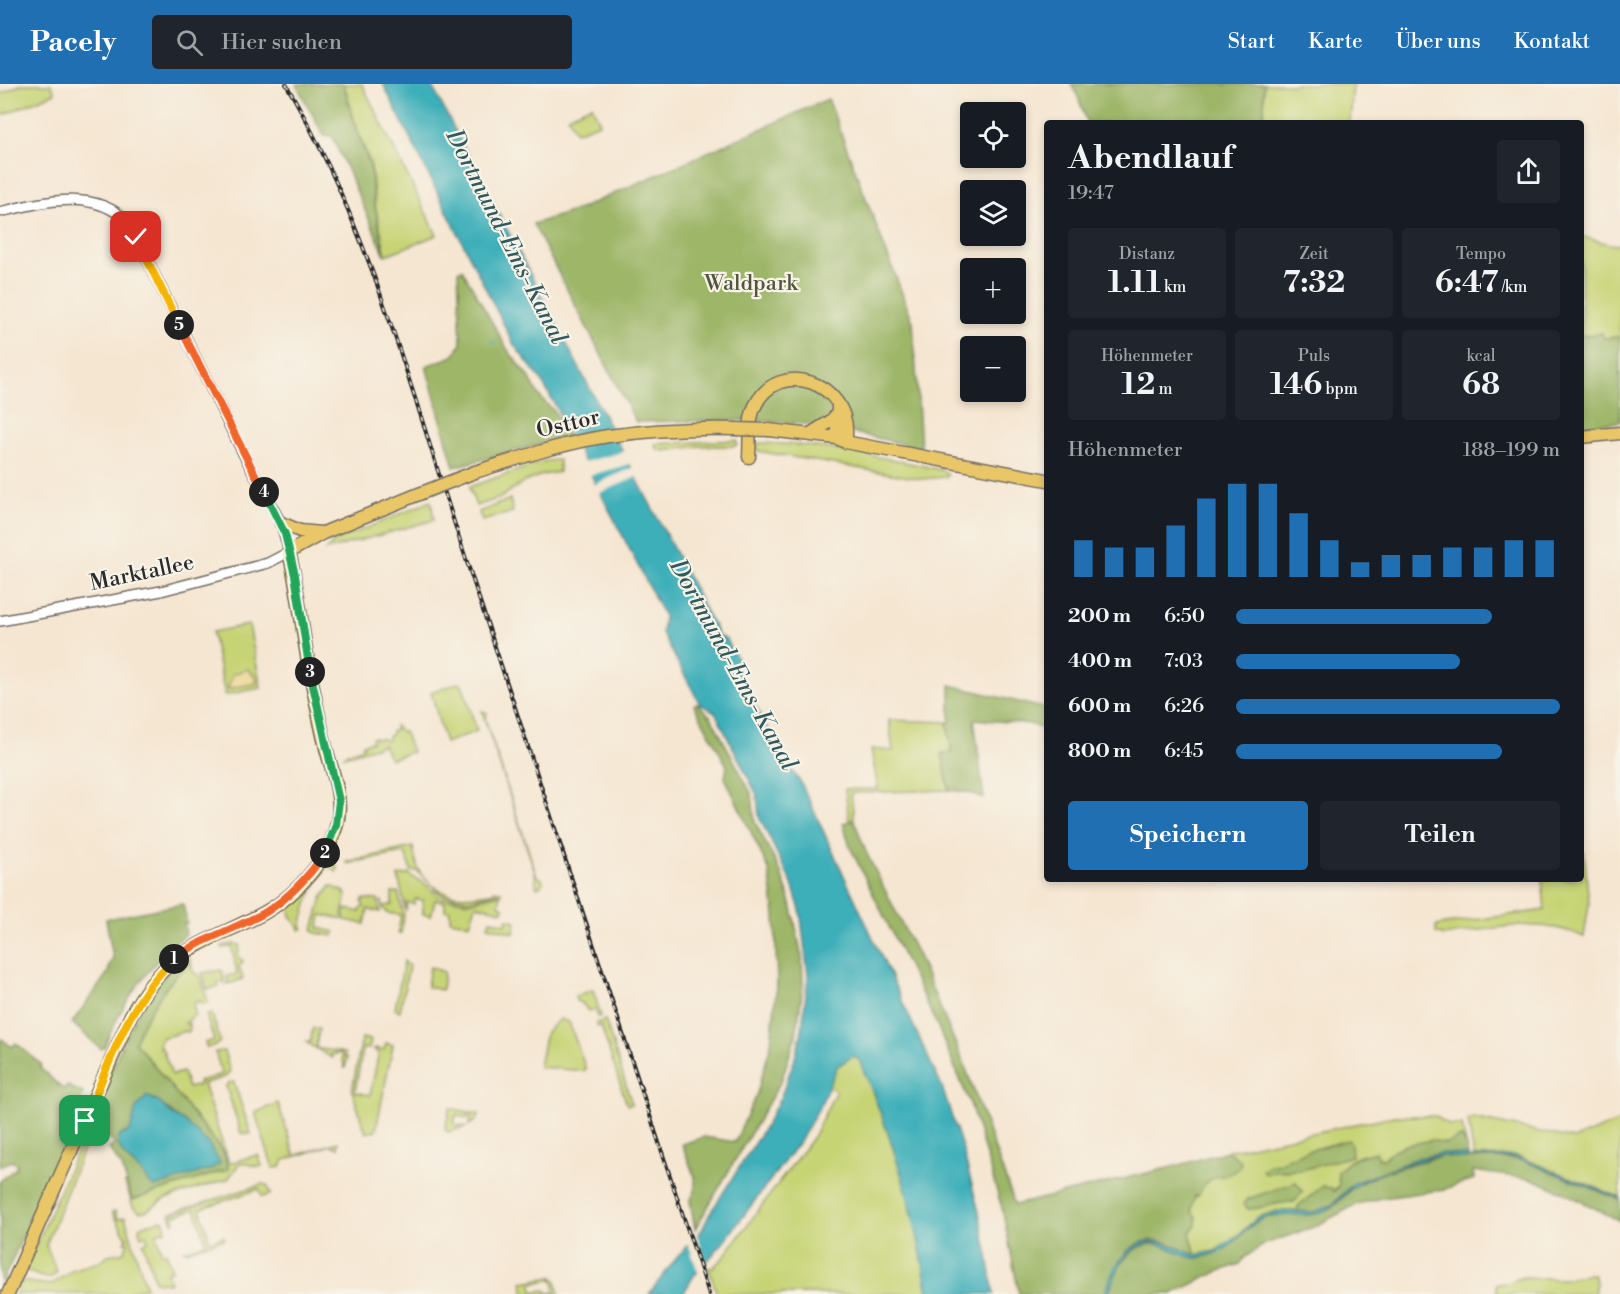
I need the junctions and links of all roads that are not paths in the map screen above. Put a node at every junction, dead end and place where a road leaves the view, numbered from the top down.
1 (0, 212) edge
2 (838, 408) junction
3 (1620, 433) edge
4 (810, 434) junction
5 (841, 437) junction
6 (1584, 437) edge
7 (749, 457) dead end
8 (1044, 479) edge
9 (281, 523) junction
10 (323, 533) junction
11 (289, 552) junction
12 (0, 621) edge
13 (8, 1294) edge

1 - 9 street
2 - 4 main road
2 - 5 main road
2 - 7 main road
3 - 6 main road
4 - 5 main road, Osttor
4 - 10 main road, Osttor, bridge
5 - 8 main road, Osttor
9 - 10 main road
9 - 11 street
10 - 11 main road, Osttor
11 - 12 street, Marktallee
11 - 13 main road

